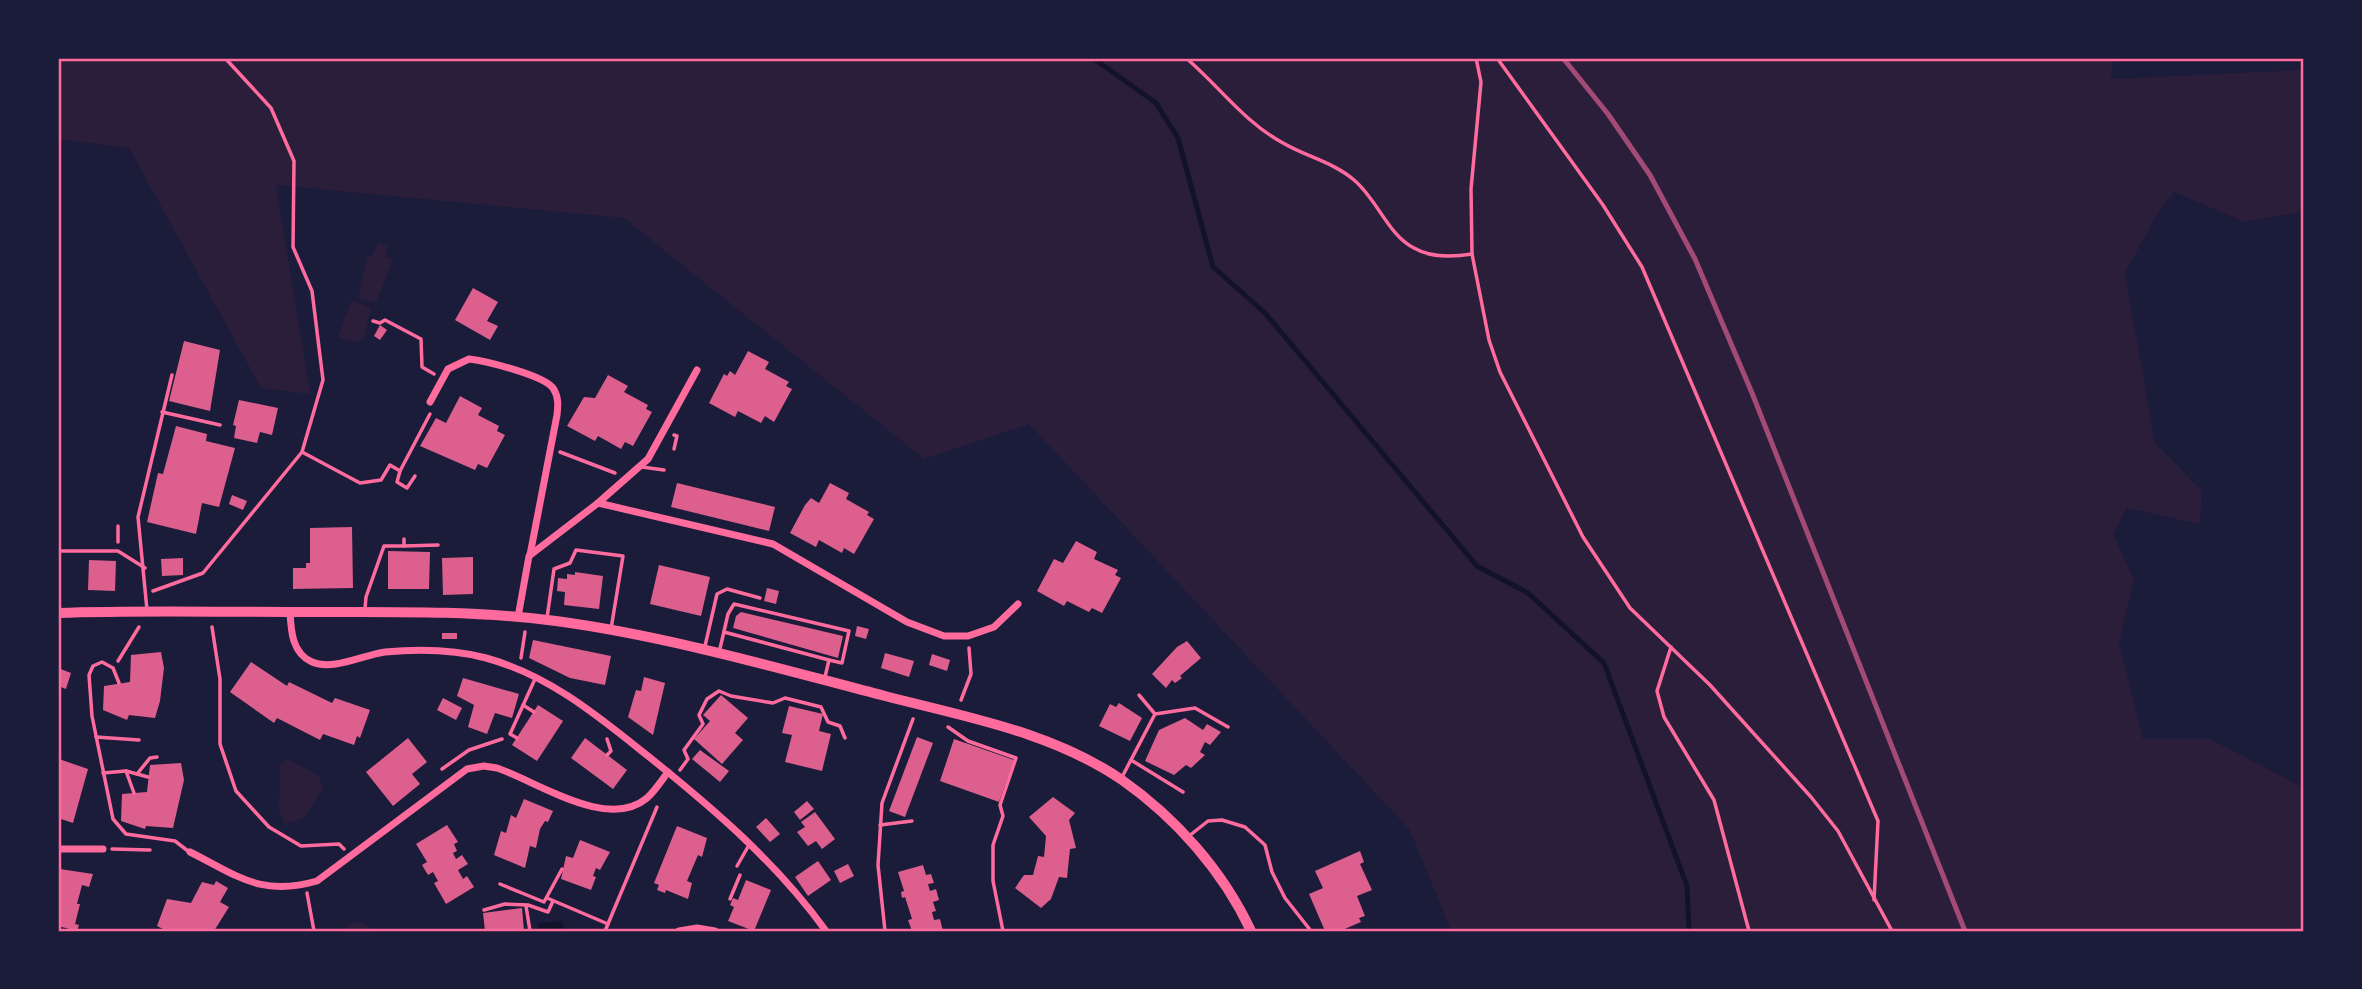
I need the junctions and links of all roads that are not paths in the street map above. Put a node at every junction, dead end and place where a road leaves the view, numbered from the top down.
1 (697, 370) dead end
2 (172, 375) dead end
3 (430, 402) road end
4 (162, 412) junction
5 (220, 425) dead end
6 (640, 467) junction
7 (664, 470) dead end
8 (598, 503) junction
9 (404, 539) dead end
10 (438, 545) dead end
11 (404, 546) junction
12 (58, 551) edge
13 (530, 556) junction
14 (145, 569) junction
15 (760, 597) dead end
16 (1018, 604) dead end
17 (147, 612) junction
18 (290, 612) junction
19 (365, 612) junction
20 (58, 613) edge
21 (518, 617) junction
22 (546, 620) junction
23 (611, 630) junction
24 (724, 632) junction
25 (704, 651) junction
26 (719, 655) junction
27 (830, 660) junction
28 (536, 677) junction
29 (825, 680) junction
30 (119, 683) dead end
31 (1139, 695) dead end
32 (523, 705) junction
33 (534, 712) dead end
34 (1155, 714) junction
35 (1228, 727) dead end
36 (96, 737) junction
37 (517, 738) dead end
38 (139, 740) dead end
39 (157, 757) dead end
40 (1131, 760) junction
41 (126, 771) junction
42 (668, 772) junction
43 (103, 773) junction
44 (137, 774) junction
45 (148, 777) dead end
46 (1121, 780) junction
47 (1183, 792) dead end
48 (134, 793) dead end
49 (1188, 838) junction
50 (750, 843) junction
51 (58, 849) edge
52 (103, 849) road end
53 (190, 852) joint
54 (737, 866) dead end
55 (679, 931) edge
56 (715, 931) edge
57 (826, 931) edge
58 (1251, 931) edge
59 (1311, 931) edge

1 - 6 street
2 - 4 lane
3 - 13 street
4 - 5 lane
4 - 14 lane
6 - 7 lane
6 - 8 street
8 - 13 street
8 - 16 street
9 - 11 lane
10 - 11 lane
11 - 19 lane
12 - 14 lane
13 - 21 street
14 - 17 lane
15 - 25 lane
17 - 18 main road
17 - 20 main road
18 - 19 main road
18 - 28 street
19 - 21 main road
21 - 22 main road
22 - 23 main road
22 - 23 lane
23 - 25 main road
24 - 26 lane
24 - 27 lane
24 - 27 lane
25 - 26 main road
26 - 29 main road
27 - 29 lane
28 - 32 lane
28 - 42 street
29 - 46 main road
30 - 36 lane
31 - 34 lane
32 - 33 lane
32 - 37 lane
34 - 35 lane
34 - 40 lane
36 - 38 lane
36 - 43 lane
39 - 44 lane
40 - 46 lane
40 - 47 lane
41 - 43 lane
41 - 44 lane
41 - 48 lane
42 - 50 street
42 - 53 street
43 - 53 lane
44 - 45 lane
46 - 49 main road
49 - 58 main road
49 - 59 lane
50 - 54 lane
50 - 57 street
51 - 52 street
55 - 56 street

